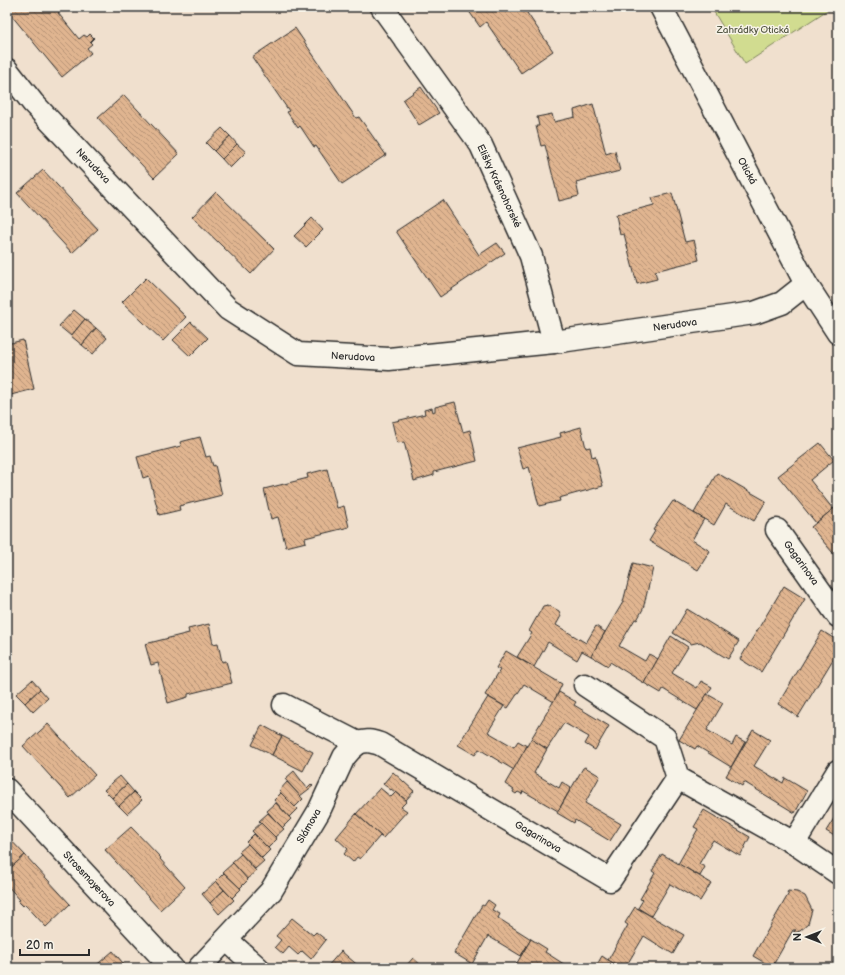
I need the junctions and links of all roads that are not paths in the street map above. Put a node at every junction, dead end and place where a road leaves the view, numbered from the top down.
1 (382, 7) edge
2 (661, 7) edge
3 (7, 70) edge
4 (806, 284) junction
5 (838, 333) edge
6 (554, 342) junction
7 (777, 530) dead end
8 (838, 616) edge
9 (585, 685) dead end
10 (284, 705) dead end
11 (358, 744) junction
12 (838, 771) edge
13 (678, 778) junction
14 (7, 790) edge
15 (794, 843) junction
16 (838, 873) edge
17 (227, 940) junction
18 (172, 968) edge
19 (200, 968) edge
20 (258, 968) edge

1 - 6 street, Elišky Krásnohorské
2 - 4 street, Otická
3 - 6 street, Nerudova
4 - 5 street, Otická
4 - 6 street, Nerudova
7 - 8 street, Gagarinova
9 - 13 street
10 - 11 street
11 - 13 street, Gagarinova
11 - 17 street, Slámova
12 - 15 street
13 - 15 street
14 - 18 street, Strossmayerova
15 - 16 street
17 - 19 street, Slámova
17 - 20 street

